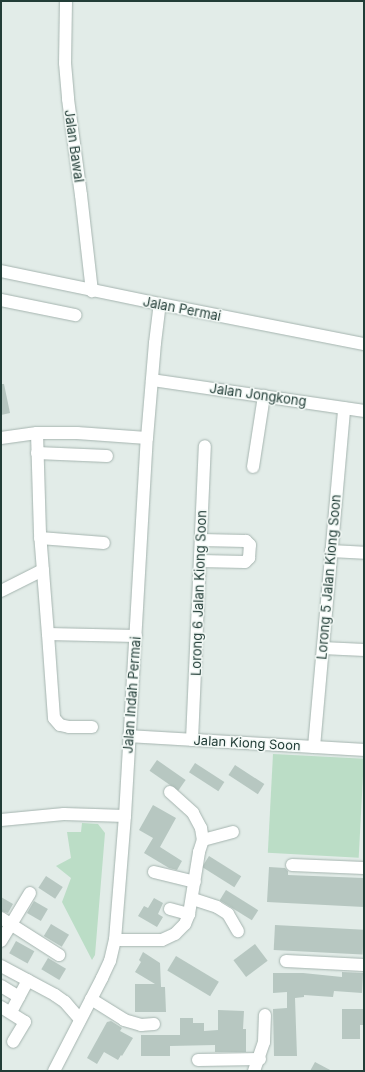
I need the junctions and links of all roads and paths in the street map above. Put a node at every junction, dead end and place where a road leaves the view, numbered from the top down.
1 (66, 1) edge
2 (1, 271) edge
3 (92, 291) junction
4 (1, 300) edge
5 (160, 304) junction
6 (75, 315) dead end
7 (364, 344) edge
8 (152, 380) junction
9 (264, 396) junction
10 (344, 408) junction
11 (364, 411) edge
12 (37, 434) junction
13 (1, 438) edge
14 (147, 438) junction
15 (205, 446) dead end
16 (37, 453) junction
17 (106, 456) dead end
18 (253, 467) dead end
19 (40, 538) junction
20 (201, 540) junction
21 (104, 543) dead end
22 (331, 551) junction
23 (364, 553) edge
24 (200, 561) junction
25 (43, 570) junction
26 (1, 590) edge
27 (48, 634) junction
28 (136, 636) junction
29 (323, 648) junction
30 (364, 650) edge
31 (92, 727) dead end
32 (129, 736) junction
33 (192, 740) junction
34 (314, 747) junction
35 (364, 750) edge
36 (170, 792) dead end
37 (125, 816) junction
38 (1, 820) edge
39 (233, 832) dead end
40 (204, 840) junction
41 (292, 865) dead end
42 (364, 868) edge
43 (154, 872) dead end
44 (195, 882) junction
45 (30, 893) dead end
46 (193, 898) junction
47 (170, 909) dead end
48 (190, 914) junction
49 (6, 922) edge
50 (238, 931) dead end
51 (115, 940) junction
52 (1, 941) edge
53 (59, 955) dead end
54 (286, 962) dead end
55 (364, 965) edge
56 (1, 966) edge
57 (28, 980) junction
58 (1, 986) edge
59 (19, 997) junction
60 (91, 999) junction
61 (6, 1010) edge
62 (265, 1015) dead end
63 (80, 1019) junction
64 (154, 1024) dead end
65 (13, 1042) dead end
66 (260, 1059) junction
67 (198, 1060) dead end
68 (54, 1071) edge
69 (254, 1071) edge

1 - 3 street, Jalan Bawal
2 - 3 street, Jalan Permai
3 - 5 street, Jalan Permai
4 - 6 street
5 - 7 street, Jalan Permai
5 - 8 street, Jalan Indah Permai
8 - 9 street, Jalan Jongkong
8 - 14 street, Jalan Indah Permai
9 - 10 street, Jalan Jongkong
9 - 18 street
10 - 11 street, Jalan Jongkong
10 - 22 street, Lorong 5 Jalan Kiong Soon
12 - 13 street
12 - 14 street
12 - 16 street
14 - 28 street, Jalan Indah Permai
15 - 20 street, Lorong 6 Jalan Kiong Soon
16 - 17 street
16 - 19 street
19 - 21 street
19 - 25 street
20 - 24 street, Lorong 6 Jalan Kiong Soon
20 - 24 street
22 - 23 street
22 - 29 street, Lorong 5 Jalan Kiong Soon
24 - 33 street, Lorong 6 Jalan Kiong Soon
25 - 26 street
25 - 27 street
27 - 28 street
27 - 31 street
28 - 32 street, Jalan Indah Permai
29 - 30 street
29 - 34 street, Lorong 5 Jalan Kiong Soon
32 - 33 street, Jalan Kiong Soon
32 - 37 street, Jalan Indah Permai
33 - 34 street, Jalan Kiong Soon
34 - 35 street, Jalan Kiong Soon
36 - 40 street
37 - 38 street
37 - 51 street, Jalan Indah Permai
39 - 40 street
40 - 44 street
41 - 42 street
43 - 44 street
44 - 46 street
45 - 49 street
46 - 48 street
46 - 50 street
47 - 48 street
48 - 51 street
49 - 52 street
49 - 53 street
51 - 60 street, Jalan Indah Permai
54 - 55 street
56 - 57 street
57 - 59 street
57 - 63 street
58 - 59 street
59 - 61 street
60 - 63 street, Jalan Indah Permai
60 - 64 street
61 - 65 street
62 - 66 street
63 - 68 street, Jalan Indah Permai
66 - 67 street
66 - 69 street

